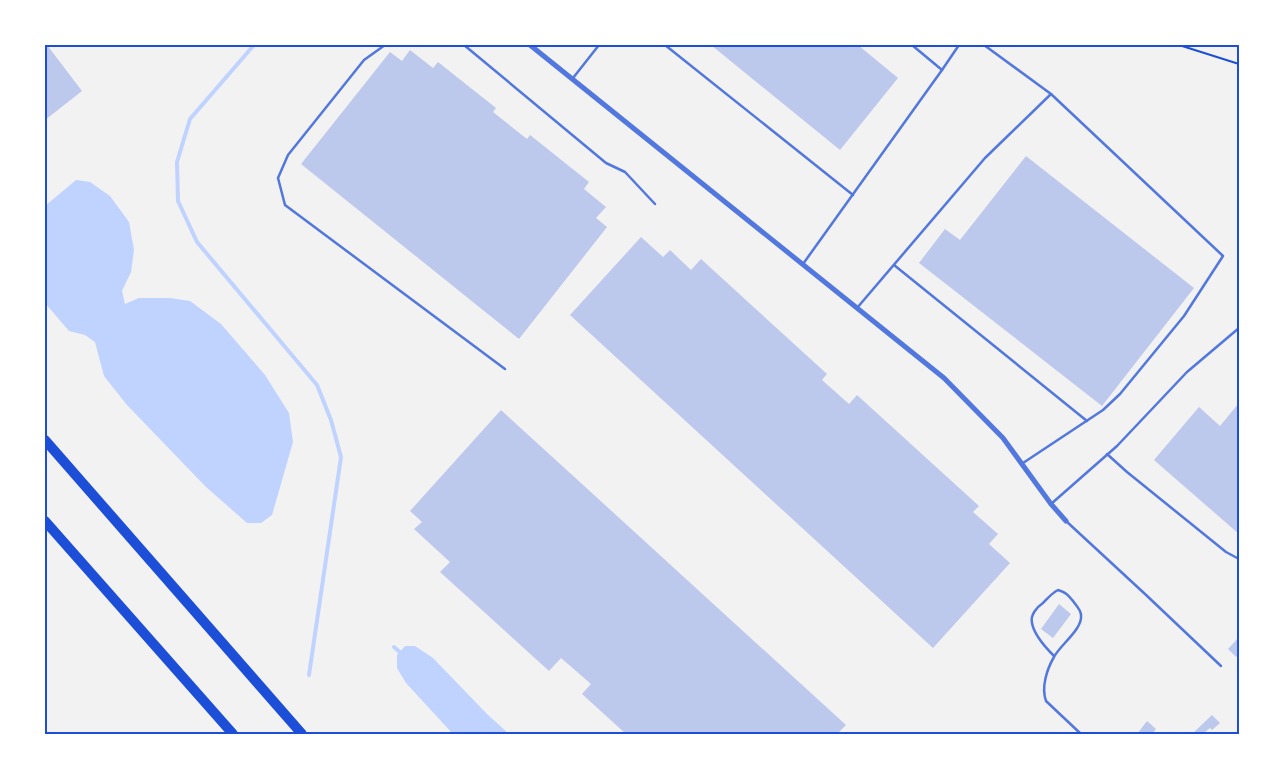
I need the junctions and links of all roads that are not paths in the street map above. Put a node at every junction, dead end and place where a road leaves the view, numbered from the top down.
1 (385, 45) edge
2 (464, 45) edge
3 (530, 45) edge
4 (599, 45) edge
5 (665, 45) edge
6 (912, 45) edge
7 (959, 45) edge
8 (984, 45) edge
9 (942, 70) junction
10 (572, 79) junction
11 (1051, 94) junction
12 (853, 195) junction
13 (656, 204) dead end
14 (803, 264) junction
15 (894, 265) junction
16 (857, 308) junction
17 (1239, 328) edge
18 (505, 369) dead end
19 (1087, 421) junction
20 (45, 440) edge
21 (1107, 454) junction
22 (1022, 464) junction
23 (1051, 504) junction
24 (45, 520) edge
25 (1066, 521) joint
26 (1239, 559) edge
27 (1054, 656) junction
28 (1221, 666) dead end
29 (234, 734) edge
30 (302, 734) edge
31 (1081, 734) edge

1 - 18 lane
2 - 13 lane
3 - 10 street
4 - 10 lane
5 - 12 lane
6 - 9 lane
7 - 9 lane
8 - 11 lane
9 - 12 lane
10 - 14 street
11 - 15 lane
11 - 19 lane
12 - 14 lane
14 - 16 street
15 - 16 lane
15 - 19 lane
16 - 22 street
17 - 21 lane
19 - 22 lane
20 - 30 highway
21 - 23 lane
21 - 26 lane
22 - 23 street
23 - 25 street
24 - 29 highway
25 - 28 lane
27 - 27 lane
27 - 31 lane

